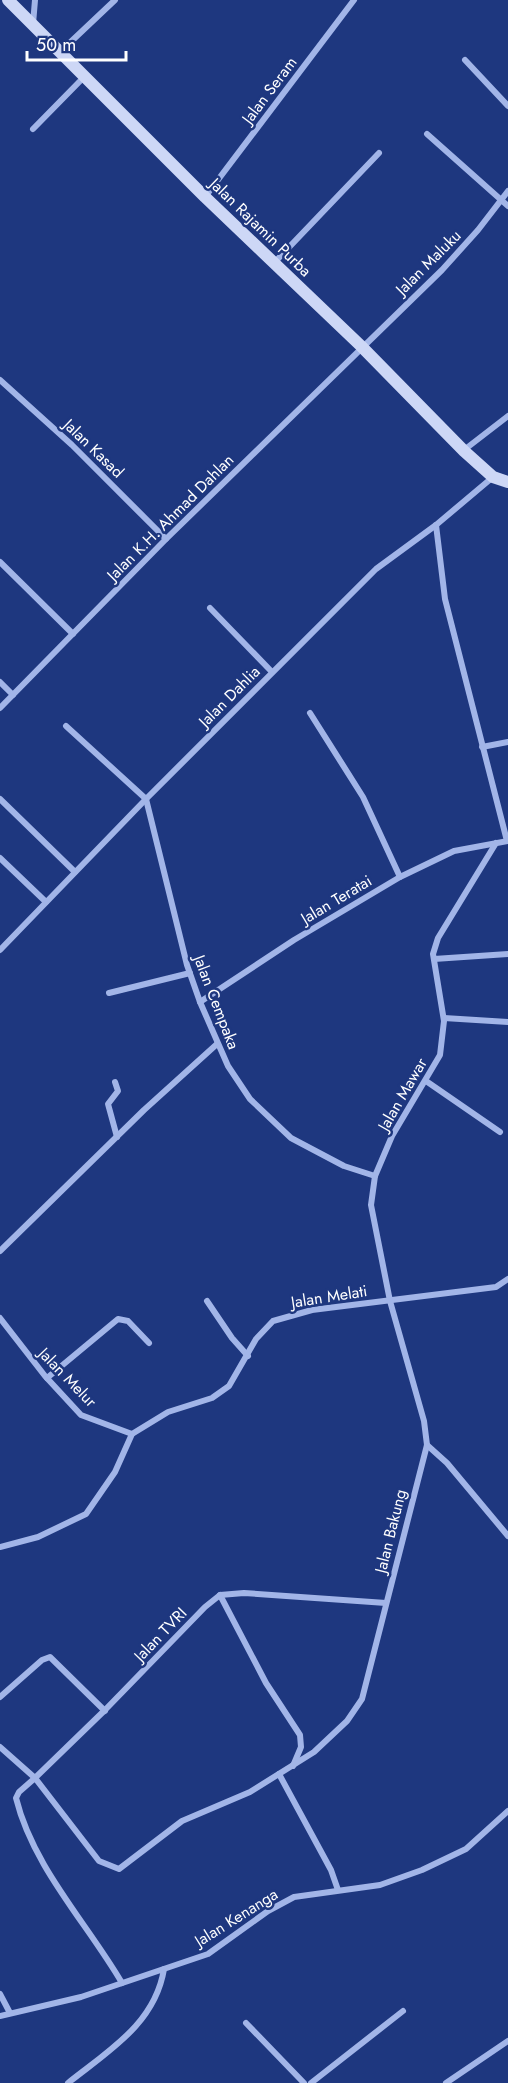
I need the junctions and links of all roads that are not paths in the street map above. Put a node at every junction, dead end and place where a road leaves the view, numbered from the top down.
1 (8, 0) edge
2 (35, 0) edge
3 (115, 0) edge
4 (354, 0) edge
5 (33, 24) junction
6 (60, 52) junction
7 (465, 60) dead end
8 (85, 76) junction
9 (508, 106) edge
10 (33, 129) dead end
11 (427, 134) dead end
12 (379, 153) dead end
13 (508, 191) edge
14 (205, 197) junction
15 (502, 199) junction
16 (508, 206) edge
17 (274, 263) junction
18 (361, 346) junction
19 (0, 380) edge
20 (508, 416) edge
21 (464, 451) junction
22 (493, 477) junction
23 (508, 482) edge
24 (436, 525) junction
25 (166, 539) junction
26 (0, 562) edge
27 (210, 608) dead end
28 (73, 634) junction
29 (272, 672) junction
30 (0, 682) edge
31 (13, 695) junction
32 (0, 708) edge
33 (310, 713) dead end
34 (66, 726) dead end
35 (508, 742) edge
36 (482, 747) junction
37 (0, 799) edge
38 (146, 799) junction
39 (507, 841) edge
40 (496, 843) junction
41 (0, 858) edge
42 (75, 872) junction
43 (400, 877) junction
44 (46, 902) junction
45 (0, 950) edge
46 (508, 954) edge
47 (434, 959) junction
48 (190, 973) junction
49 (109, 993) dead end
50 (200, 1002) junction
51 (444, 1018) junction
52 (508, 1022) edge
53 (217, 1044) junction
54 (426, 1081) junction
55 (115, 1082) dead end
56 (500, 1132) dead end
57 (117, 1137) junction
58 (375, 1176) junction
59 (0, 1251) edge
60 (508, 1279) edge
61 (207, 1301) dead end
62 (390, 1301) junction
63 (0, 1318) edge
64 (149, 1343) dead end
65 (248, 1356) junction
66 (47, 1378) junction
67 (132, 1434) junction
68 (427, 1444) junction
69 (508, 1536) edge
70 (0, 1547) edge
71 (220, 1595) junction
72 (386, 1603) junction
73 (0, 1697) edge
74 (105, 1711) junction
75 (0, 1747) edge
76 (293, 1766) junction
77 (279, 1774) junction
78 (35, 1778) junction
79 (508, 1811) edge
80 (338, 1890) junction
81 (164, 1969) junction
82 (122, 1983) junction
83 (0, 1994) edge
84 (403, 2011) dead end
85 (10, 2013) junction
86 (0, 2016) edge
87 (246, 2023) dead end
88 (508, 2041) edge
89 (68, 2083) edge
90 (304, 2083) edge
91 (311, 2083) edge
92 (446, 2083) edge

1 - 5 street, Jalan Rajamin Purba
2 - 5 street
3 - 6 street
4 - 14 street, Jalan Seram
5 - 6 street, Jalan Rajamin Purba
6 - 8 street, Jalan Rajamin Purba
7 - 9 street
8 - 10 street
8 - 14 street, Jalan Rajamin Purba
11 - 15 street
12 - 17 street
13 - 15 street, Jalan Maluku
14 - 17 street, Jalan Rajamin Purba
15 - 16 street
15 - 18 street, Jalan Maluku
17 - 18 street, Jalan Rajamin Purba
18 - 21 street, Jalan Rajamin Purba
18 - 25 street, Jalan K.H. Ahmad Dahlan
19 - 25 street, Jalan Kasad
20 - 21 street
21 - 22 street, Jalan Rajamin Purba
22 - 23 street
22 - 24 street, Jalan Dahlia
24 - 29 street, Jalan Dahlia
24 - 36 street
25 - 28 street, Jalan K.H. Ahmad Dahlan
26 - 28 street
27 - 29 street
28 - 31 street, Jalan K.H. Ahmad Dahlan
29 - 38 street, Jalan Dahlia
30 - 31 street
31 - 32 street, Jalan K.H. Ahmad Dahlan
33 - 43 street
34 - 38 street
35 - 36 street
36 - 39 street
37 - 42 street
38 - 42 street, Jalan Dahlia
38 - 48 street, Jalan Cempaka
39 - 40 street, Jalan Teratai
40 - 43 street, Jalan Teratai
40 - 47 street, Jalan Mawar
41 - 44 street
42 - 44 street, Jalan Dahlia
43 - 50 street, Jalan Teratai
44 - 45 street, Jalan Dahlia
46 - 47 street
47 - 51 street, Jalan Mawar
48 - 49 street
48 - 50 street, Jalan Cempaka
50 - 53 street, Jalan Cempaka
51 - 52 street
51 - 54 street, Jalan Mawar
53 - 57 street
53 - 58 street, Jalan Cempaka
54 - 56 street
54 - 58 street, Jalan Mawar
55 - 57 street
57 - 59 street
58 - 62 street, Jalan Mawar
60 - 62 street, Jalan Melati
61 - 65 street
62 - 65 street, Jalan Melati
62 - 68 street, Jalan Bakung
63 - 66 street, Jalan Melur
64 - 66 street
65 - 67 street, Jalan Melati
66 - 67 street, Jalan Melur
67 - 70 street
68 - 69 street
68 - 72 street, Jalan Bakung
71 - 72 street
71 - 74 street, Jalan TVRI
71 - 76 street
72 - 76 street, Jalan Bakung
73 - 74 street
74 - 78 street, Jalan TVRI
75 - 78 street
76 - 77 street, Jalan Bakung
77 - 78 street, Jalan Bakung
77 - 80 street
78 - 82 street, Jalan TVRI
79 - 80 street, Jalan Kenanga
80 - 81 street, Jalan Kenanga
81 - 82 street, Jalan Kenanga
81 - 89 street
82 - 85 street, Jalan Kenanga
83 - 85 street
84 - 91 street
85 - 86 street, Jalan Kenanga
87 - 90 street
88 - 92 street

